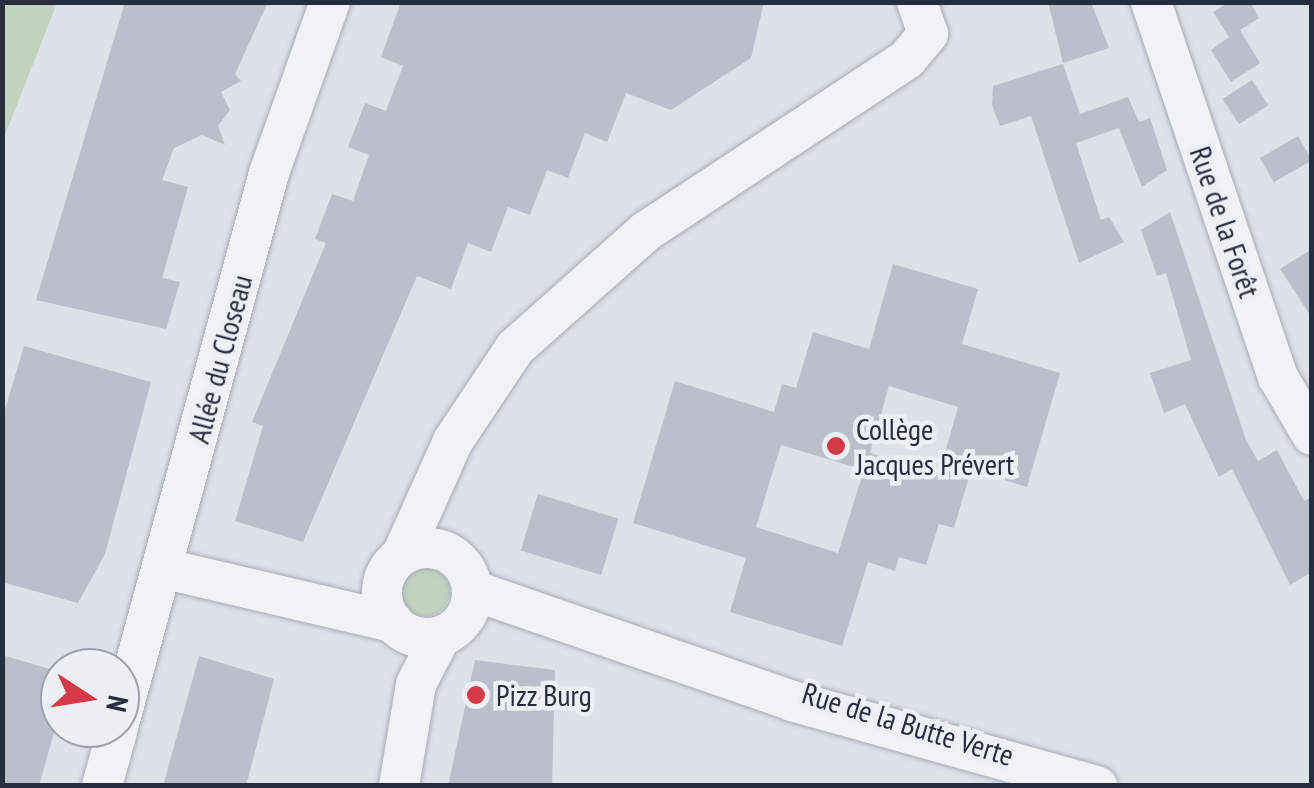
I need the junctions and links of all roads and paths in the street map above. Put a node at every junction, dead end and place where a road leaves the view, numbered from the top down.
1 (330, 2) edge
2 (1150, 2) edge
3 (922, 18) edge
4 (1312, 435) edge
5 (445, 462) junction
6 (448, 553) junction
7 (395, 564) junction
8 (162, 568) junction
9 (298, 598) junction
10 (435, 619) junction
11 (140, 648) edge
12 (112, 748) edge
13 (102, 786) edge
14 (399, 786) edge
15 (1097, 786) edge

1 - 8 street, Allée du Closeau
2 - 4 street, Rue de la Forêt
3 - 5 street
5 - 6 street
5 - 7 street
6 - 7 street
6 - 10 street
7 - 9 street
7 - 10 street
8 - 9 street, Rue de la Butte Verte
8 - 11 street, Allée du Closeau
9 - 10 street, Rue de la Butte Verte
10 - 14 street
10 - 15 street, Rue de la Butte Verte
12 - 13 street

